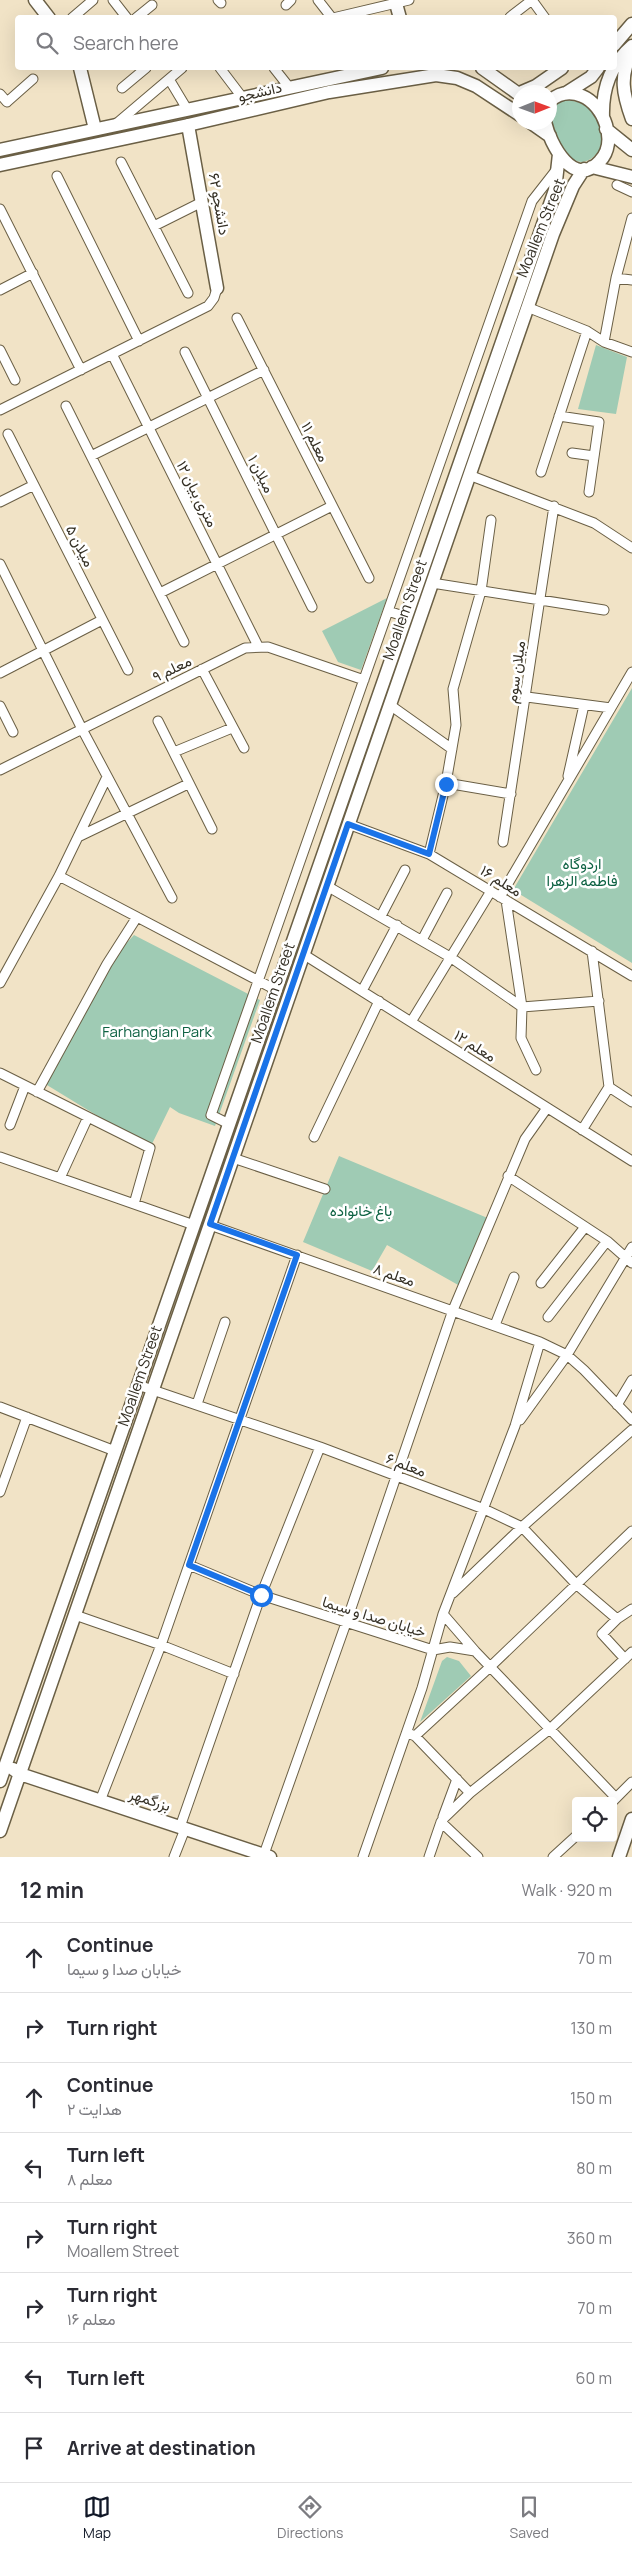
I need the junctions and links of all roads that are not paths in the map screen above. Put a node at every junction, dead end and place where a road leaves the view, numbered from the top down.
1 (35, 0) edge
2 (44, 0) edge
3 (93, 0) edge
4 (113, 0) edge
5 (318, 0) edge
6 (409, 0) edge
7 (532, 0) edge
8 (395, 1) edge
9 (152, 5) dead end
10 (47, 15) edge
11 (56, 15) edge
12 (76, 15) edge
13 (125, 15) edge
14 (140, 15) edge
15 (330, 15) edge
16 (344, 15) edge
17 (399, 15) edge
18 (513, 15) edge
19 (543, 15) edge
20 (629, 26) edge
21 (617, 33) edge
22 (617, 41) edge
23 (632, 46) edge
24 (632, 52) edge
25 (617, 65) edge
26 (81, 70) edge
27 (88, 70) edge
28 (144, 70) edge
29 (180, 70) edge
30 (222, 70) edge
31 (276, 70) edge
32 (372, 70) edge
33 (485, 70) edge
34 (559, 70) edge
35 (596, 70) edge
36 (614, 70) edge
37 (33, 79) dead end
38 (169, 79) junction
39 (325, 80) junction
40 (537, 85) edge
41 (289, 87) junction
42 (122, 88) dead end
43 (512, 89) edge
44 (329, 92) junction
45 (566, 93) junction
46 (0, 94) edge
47 (242, 97) junction
48 (557, 98) edge
49 (187, 109) junction
50 (512, 110) edge
51 (632, 118) edge
52 (96, 122) junction
53 (605, 123) junction
54 (114, 125) junction
55 (188, 125) junction
56 (541, 130) edge
57 (548, 130) edge
58 (550, 136) junction
59 (0, 150) edge
60 (632, 150) edge
61 (559, 154) junction
62 (122, 162) dead end
63 (0, 165) edge
64 (557, 168) junction
65 (588, 168) junction
66 (57, 176) dead end
67 (632, 177) edge
68 (617, 185) dead end
69 (632, 192) edge
70 (202, 202) junction
71 (0, 209) edge
72 (632, 218) edge
73 (154, 226) junction
74 (547, 232) junction
75 (33, 273) junction
76 (616, 278) junction
77 (632, 280) edge
78 (217, 288) joint
79 (0, 290) edge
80 (188, 293) dead end
81 (527, 308) junction
82 (238, 318) dead end
83 (587, 331) junction
84 (139, 341) junction
85 (604, 342) junction
86 (0, 350) edge
87 (185, 352) dead end
88 (632, 352) edge
89 (112, 354) junction
90 (82, 370) junction
91 (264, 370) junction
92 (15, 380) dead end
93 (208, 398) junction
94 (463, 398) junction
95 (480, 404) junction
96 (66, 406) dead end
97 (0, 410) edge
98 (559, 416) junction
99 (148, 427) junction
100 (8, 434) dead end
101 (572, 453) dead end
102 (91, 456) junction
103 (594, 456) junction
104 (541, 472) dead end
105 (469, 475) junction
106 (34, 484) junction
107 (589, 492) dead end
108 (0, 502) edge
109 (332, 506) junction
110 (554, 506) junction
111 (491, 520) dead end
112 (436, 531) junction
113 (276, 534) junction
114 (448, 535) junction
115 (632, 548) edge
116 (0, 564) edge
117 (217, 564) junction
118 (369, 578) dead end
119 (432, 583) junction
120 (481, 591) junction
121 (160, 593) junction
122 (540, 600) junction
123 (312, 607) dead end
124 (604, 610) dead end
125 (388, 612) junction
126 (406, 617) junction
127 (102, 620) junction
128 (184, 642) dead end
129 (258, 646) junction
130 (43, 650) junction
131 (202, 669) junction
132 (128, 670) dead end
133 (0, 672) edge
134 (632, 672) edge
135 (364, 680) junction
136 (527, 697) junction
137 (390, 705) junction
138 (584, 705) junction
139 (0, 706) edge
140 (612, 708) junction
141 (158, 721) dead end
142 (232, 728) junction
143 (82, 729) junction
144 (13, 732) dead end
145 (244, 748) dead end
146 (452, 749) junction
147 (174, 752) junction
148 (0, 770) edge
149 (108, 777) junction
150 (188, 784) junction
151 (446, 784) junction
152 (567, 784) junction
153 (511, 794) junction
154 (127, 813) junction
155 (348, 824) junction
156 (212, 829) dead end
157 (78, 837) junction
158 (503, 842) dead end
159 (429, 854) junction
160 (405, 870) dead end
161 (59, 876) junction
162 (327, 886) junction
163 (447, 894) dead end
164 (499, 896) junction
165 (172, 898) dead end
166 (381, 916) junction
167 (136, 917) junction
168 (397, 925) junction
169 (422, 940) junction
170 (592, 951) junction
171 (304, 954) junction
172 (450, 958) junction
173 (632, 976) edge
174 (259, 981) junction
175 (0, 983) edge
176 (276, 990) junction
177 (362, 990) junction
178 (379, 1001) junction
179 (599, 1001) junction
180 (522, 1007) junction
181 (411, 1022) junction
182 (536, 1070) dead end
183 (0, 1073) edge
184 (25, 1086) junction
185 (610, 1087) junction
186 (37, 1092) junction
187 (632, 1102) edge
188 (547, 1108) junction
189 (88, 1117) junction
190 (229, 1124) junction
191 (10, 1125) dead end
192 (582, 1130) junction
193 (314, 1137) dead end
194 (0, 1157) edge
195 (233, 1158) junction
196 (632, 1161) edge
197 (508, 1176) junction
198 (60, 1178) junction
199 (325, 1188) dead end
200 (134, 1204) junction
201 (210, 1224) junction
202 (194, 1226) junction
203 (585, 1227) junction
204 (607, 1241) junction
205 (632, 1248) edge
206 (297, 1255) junction
207 (629, 1261) edge
208 (514, 1276) dead end
209 (541, 1282) dead end
210 (453, 1310) junction
211 (548, 1316) dead end
212 (225, 1322) dead end
213 (495, 1324) junction
214 (540, 1342) junction
215 (566, 1355) junction
216 (632, 1380) edge
217 (138, 1385) junction
218 (153, 1389) junction
219 (197, 1404) junction
220 (617, 1405) junction
221 (0, 1407) edge
222 (27, 1417) junction
223 (240, 1419) junction
224 (632, 1420) edge
225 (515, 1426) junction
226 (632, 1430) edge
227 (320, 1447) junction
228 (115, 1451) junction
229 (396, 1476) junction
230 (0, 1492) edge
231 (484, 1509) junction
232 (522, 1527) junction
233 (632, 1531) edge
234 (189, 1565) junction
235 (576, 1584) junction
236 (261, 1595) junction
237 (451, 1595) junction
238 (632, 1609) edge
239 (443, 1614) junction
240 (75, 1615) junction
241 (617, 1619) junction
242 (346, 1623) junction
243 (161, 1645) junction
244 (433, 1650) junction
245 (475, 1651) junction
246 (628, 1655) edge
247 (490, 1667) junction
248 (234, 1674) junction
249 (551, 1728) junction
250 (405, 1733) junction
251 (415, 1736) junction
252 (2, 1771) edge
253 (20, 1774) junction
254 (457, 1778) junction
255 (632, 1782) edge
256 (470, 1793) junction
257 (612, 1797) edge
258 (616, 1797) edge
259 (100, 1801) junction
260 (632, 1819) edge
261 (442, 1821) junction
262 (183, 1828) junction
263 (0, 1831) edge
264 (572, 1840) edge
265 (266, 1856) edge
266 (174, 1857) edge
267 (363, 1857) edge
268 (429, 1857) edge
269 (478, 1857) edge
270 (553, 1857) edge
271 (619, 1857) edge

1 - 10 main road
2 - 11 main road
3 - 12 street
4 - 13 street
5 - 15 street
6 - 8 street
7 - 18 street
7 - 19 street
8 - 16 street
8 - 17 main road
9 - 14 street
20 - 21 main road
20 - 22 main road
23 - 25 main road
24 - 51 main road
26 - 52 main road
27 - 52 main road
28 - 42 street
29 - 38 street
30 - 47 street
31 - 41 street
32 - 39 main road, دانشجو
33 - 43 main road
34 - 40 main road
35 - 45 main road
36 - 53 main road
37 - 46 street
38 - 49 street
38 - 54 street
39 - 41 main road, دانشجو
39 - 44 main road
41 - 47 main road, دانشجو
44 - 50 main road, دانشجو
44 - 55 main road, دانشجو
45 - 48 main road
45 - 53 main road
47 - 49 main road, دانشجو
49 - 54 main road, دانشجو
52 - 54 main road, دانشجو
52 - 59 main road, دانشجو
53 - 60 main road
53 - 65 main road, Moallem Street
55 - 63 main road, دانشجو
55 - 70 main road, دانشجو ۶۲
56 - 58 main road
57 - 58 main road
58 - 61 main road
61 - 64 main road, Moallem Street
61 - 65 main road
62 - 73 street
64 - 74 main road, Moallem Street
64 - 94 street
65 - 67 main road
65 - 74 main road, Moallem Street
66 - 84 street
68 - 69 street
70 - 73 street
70 - 78 main road, دانشجو ۶۲
71 - 75 street
72 - 76 street
73 - 80 street
74 - 81 main road, Moallem Street
74 - 95 main road, Moallem Street
75 - 79 street
75 - 90 street
76 - 77 street
76 - 85 street
78 - 84 street
81 - 83 street
81 - 105 main road, Moallem Street
82 - 91 street, معلم ۱۱
83 - 85 street
83 - 98 street
84 - 89 street
85 - 88 street
86 - 92 street
87 - 93 street, میلان ۱
89 - 90 street
89 - 99 street, ۱۲ متری بیان
90 - 97 street
91 - 93 street
91 - 109 street, معلم ۱۱
93 - 99 street
93 - 113 street, میلان ۱
94 - 95 street
94 - 125 street
95 - 112 main road, Moallem Street
96 - 102 street
98 - 103 street
98 - 104 street
99 - 102 street
99 - 117 street, ۱۲ متری بیان
100 - 106 street, میلان ۵
101 - 103 street
102 - 121 street
103 - 107 street
105 - 110 street
105 - 114 main road, Moallem Street
106 - 108 street
106 - 127 street, میلان ۵
109 - 113 street
109 - 118 street, معلم ۱۱
110 - 115 street
110 - 122 street, میلان سوم
111 - 120 street
112 - 114 main road
112 - 126 main road, Moallem Street
113 - 117 street
113 - 123 street, میلان ۱
114 - 119 main road, Moallem Street
116 - 130 street
117 - 121 street
117 - 129 street, ۱۲ متری بیان
119 - 120 street
119 - 137 main road, Moallem Street
120 - 122 street
120 - 146 street
121 - 128 street
122 - 124 street
122 - 136 street, میلان سوم
125 - 126 street
125 - 135 street
126 - 176 main road, Moallem Street
127 - 130 street
127 - 132 street, میلان ۵
129 - 131 street, معلم ۹
129 - 135 street
130 - 133 street
130 - 143 street
131 - 142 street
131 - 143 street, معلم ۹
134 - 140 street
135 - 174 street
136 - 138 street
136 - 153 street, میلان سوم
137 - 146 street
137 - 155 main road, Moallem Street
138 - 140 street
138 - 152 street
139 - 144 street
140 - 152 street
141 - 147 street
142 - 145 street
142 - 147 street
143 - 148 street, معلم ۹
143 - 149 street
146 - 151 street
147 - 150 street
149 - 154 street
149 - 157 street
150 - 154 street
150 - 156 street
151 - 153 street
151 - 159 street
152 - 164 street
153 - 158 street, میلان سوم
154 - 157 street
154 - 165 street
155 - 159 street, معلم ۱۶
155 - 162 main road, Moallem Street
157 - 161 street
159 - 164 street, معلم ۱۶
160 - 166 street
161 - 167 street
161 - 175 street
162 - 166 street
162 - 171 main road, Moallem Street
163 - 169 street
164 - 170 street, معلم ۱۶
164 - 172 street
164 - 180 street
166 - 168 street
167 - 174 street
167 - 186 street
168 - 169 street
168 - 177 street
169 - 172 street
170 - 173 street, معلم ۱۶
170 - 179 street
171 - 177 street, معلم ۱۲
171 - 195 main road, Moallem Street
172 - 180 street
172 - 181 street
174 - 176 street
174 - 190 street
176 - 190 main road, Moallem Street
177 - 178 street, معلم ۱۲
178 - 181 street, معلم ۱۲
178 - 193 street
179 - 180 street
179 - 185 street
180 - 182 street
181 - 188 street, معلم ۱۲
183 - 184 street
184 - 186 street
184 - 191 street
185 - 187 street
185 - 192 street
186 - 189 street
188 - 192 street, معلم ۱۲
188 - 197 street
189 - 198 street
189 - 200 street
190 - 202 main road, Moallem Street
192 - 196 street, معلم ۱۲
194 - 198 street
195 - 199 street
195 - 201 main road, Moallem Street
197 - 203 street
197 - 210 street
198 - 200 street
200 - 202 street
201 - 206 street, معلم ۸
201 - 218 main road, Moallem Street
202 - 217 main road, Moallem Street
203 - 204 street
203 - 209 street
204 - 207 street
204 - 211 street
205 - 207 street
206 - 210 street, معلم ۸
206 - 223 street
207 - 215 street
208 - 213 street
210 - 213 street, معلم ۸
210 - 229 street
212 - 219 street
213 - 214 street, معلم ۸
214 - 215 street, معلم ۸
214 - 225 street
215 - 220 street, معلم ۸
215 - 225 street
216 - 220 street
217 - 218 street, معلم ۶
217 - 228 main road, Moallem Street
218 - 219 street, معلم ۶
218 - 240 main road, Moallem Street
219 - 223 street, معلم ۶
220 - 224 street, معلم ۸
221 - 222 street
222 - 228 street
222 - 230 street
223 - 227 street, معلم ۶
223 - 234 street
225 - 231 street
226 - 232 street
227 - 229 street, معلم ۶
227 - 236 street
228 - 252 main road, Moallem Street
229 - 231 street, معلم ۶
229 - 242 street
231 - 232 street, معلم ۶
231 - 237 street
232 - 235 street, معلم ۶
232 - 237 street
233 - 235 street
234 - 236 street, خیابان صدا و سیما
234 - 243 street
235 - 241 street, معلم ۶
235 - 247 street
236 - 242 street, خیابان صدا و سیما
236 - 248 street
237 - 239 street
238 - 241 street
239 - 244 street
239 - 245 street
240 - 243 street
240 - 253 main road, Moallem Street
241 - 246 street
242 - 244 street, خیابان صدا و سیما
242 - 265 street
243 - 248 street
243 - 259 street
244 - 245 street, خیابان صدا و سیما
244 - 250 street
245 - 247 street
246 - 249 street
247 - 249 street
247 - 251 street
248 - 262 street
249 - 256 street
249 - 257 street
250 - 251 street
250 - 267 street
251 - 254 street
252 - 253 main road, بزرگمهر
253 - 259 main road, بزرگمهر
253 - 263 main road, Moallem Street
254 - 256 street
254 - 261 street
255 - 258 street
256 - 261 street
259 - 262 main road, بزرگمهر
260 - 271 main road
261 - 268 street
261 - 269 street
262 - 265 main road, بزرگمهر
262 - 266 street
264 - 270 street

